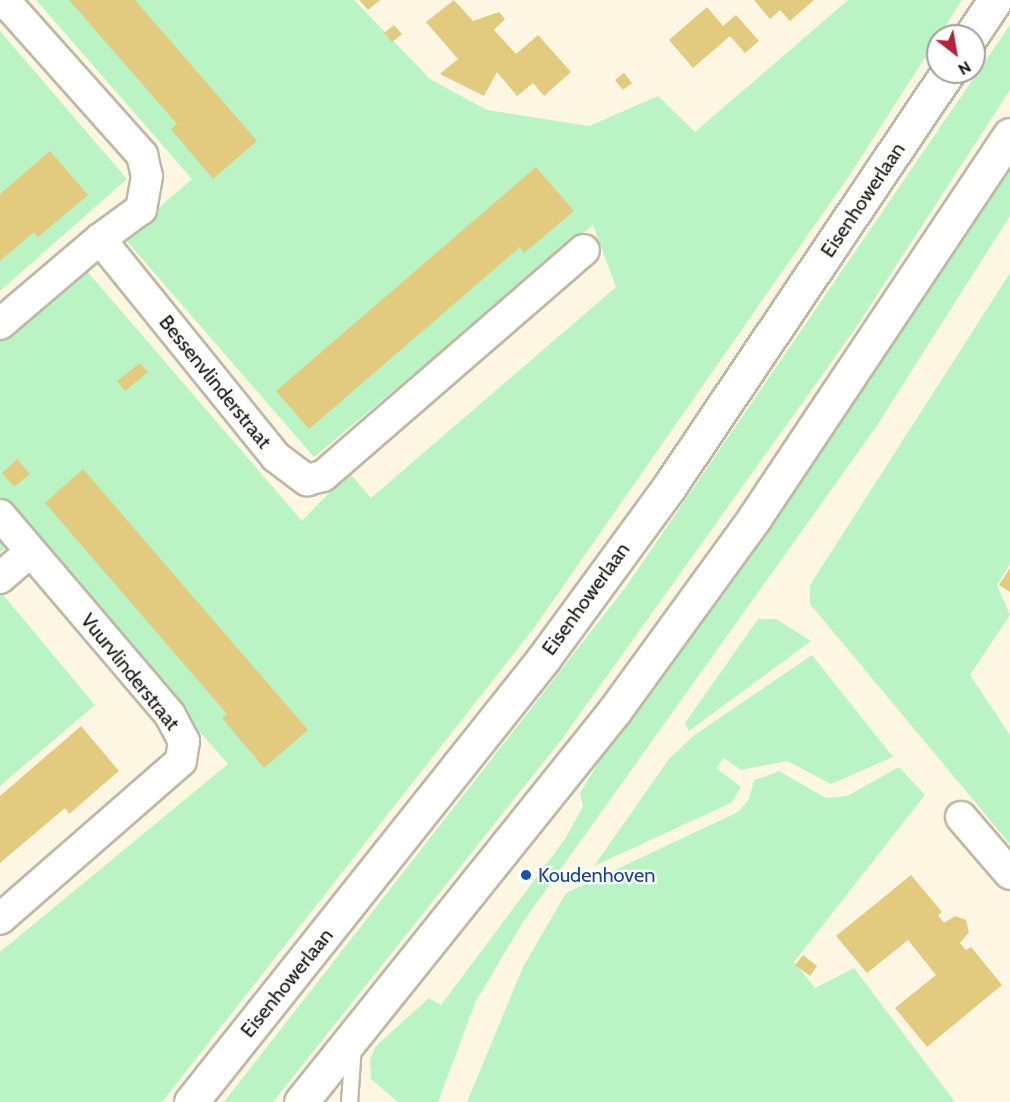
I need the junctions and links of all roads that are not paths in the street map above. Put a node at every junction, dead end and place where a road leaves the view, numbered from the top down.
1 (4, 0) edge
2 (995, 0) edge
3 (979, 24) edge
4 (940, 84) edge
5 (1010, 135) edge
6 (100, 239) junction
7 (584, 250) dead end
8 (0, 324) edge
9 (0, 515) edge
10 (30, 552) junction
11 (0, 578) edge
12 (961, 817) dead end
13 (1010, 874) edge
14 (0, 919) edge
15 (354, 1040) junction
16 (191, 1102) edge
17 (302, 1102) edge
18 (349, 1102) edge

1 - 6 street
2 - 3 main road
4 - 16 main road, Eisenhowerlaan
5 - 15 main road
6 - 7 street, Bessenvlinderstraat
6 - 8 street
9 - 10 street, Vuurvlinderstraat
10 - 11 street
10 - 14 street, Vuurvlinderstraat
12 - 13 street
15 - 17 main road
15 - 18 lane

